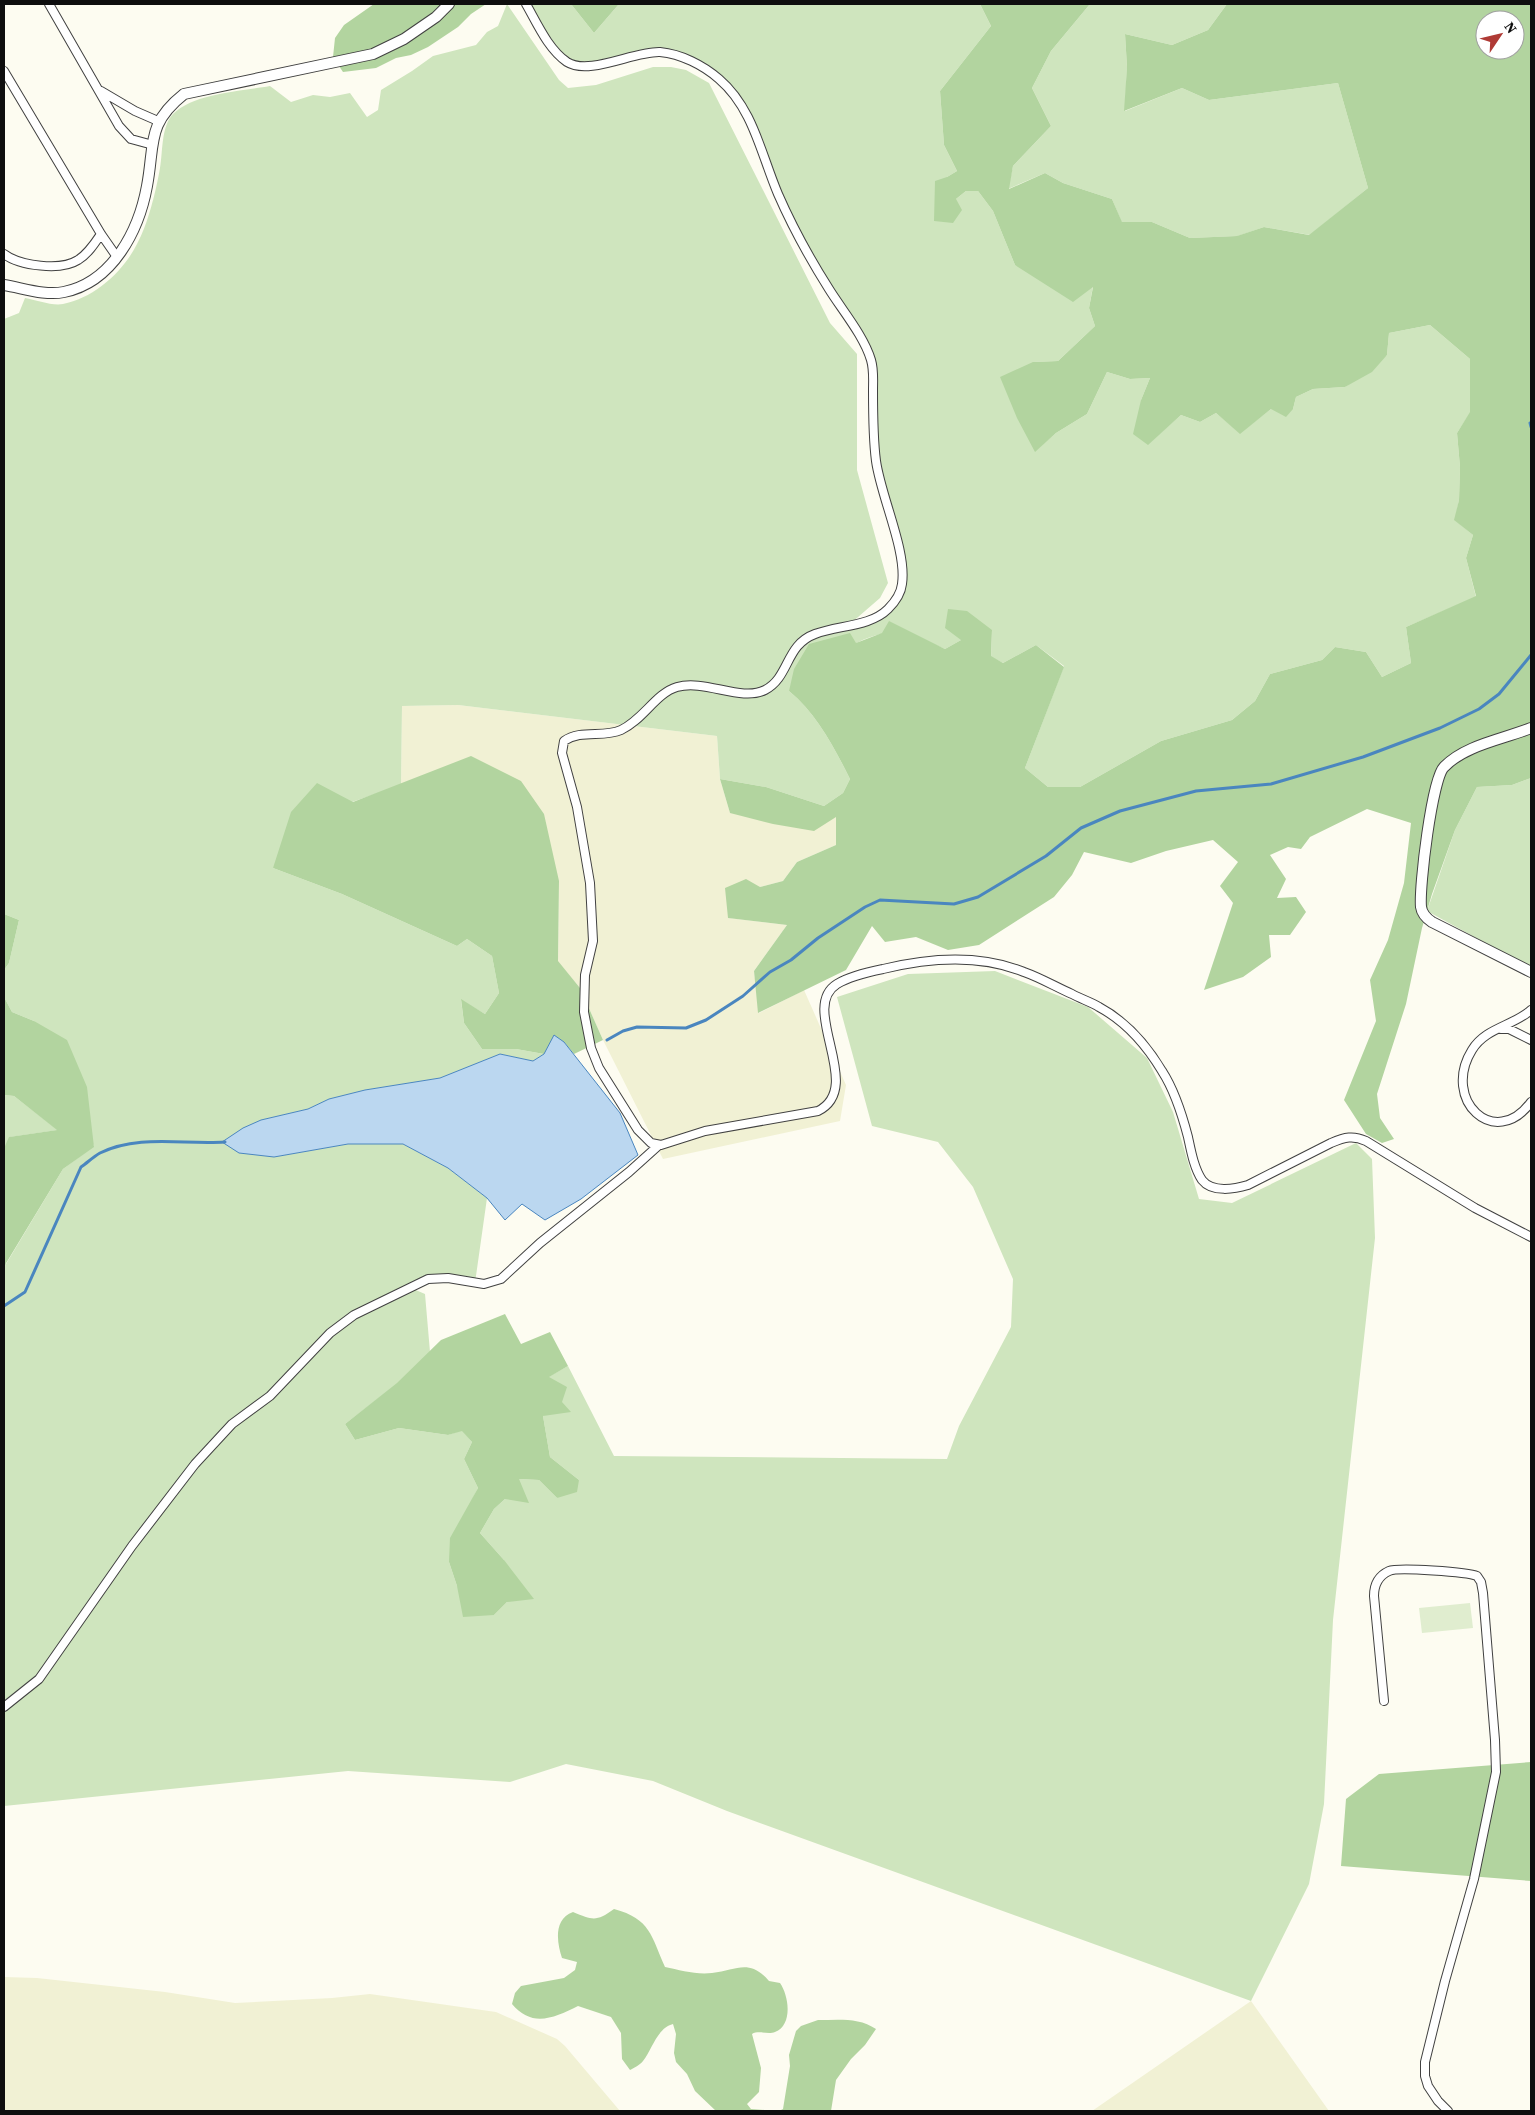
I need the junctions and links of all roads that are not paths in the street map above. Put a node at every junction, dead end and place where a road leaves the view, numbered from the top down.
1 (49, 4) edge
2 (449, 4) edge
3 (526, 4) edge
4 (4, 71) edge
5 (99, 90) junction
6 (158, 122) junction
7 (153, 145) junction
8 (101, 234) junction
9 (4, 254) edge
10 (117, 257) junction
11 (4, 285) edge
12 (1531, 728) edge
13 (1531, 972) edge
14 (1531, 1010) edge
15 (1499, 1028) junction
16 (1531, 1040) edge
17 (1531, 1102) edge
18 (659, 1145) junction
19 (1531, 1238) edge
20 (1384, 1701) dead end
21 (4, 1707) edge
22 (1448, 2111) edge

1 - 5 street
2 - 6 street
3 - 18 street
4 - 8 street
5 - 6 street
5 - 7 street
6 - 7 street
7 - 10 street
8 - 9 street
8 - 10 street
10 - 11 street
12 - 13 street
14 - 15 street
15 - 16 street
15 - 17 street
18 - 19 street
18 - 21 street
20 - 22 street

